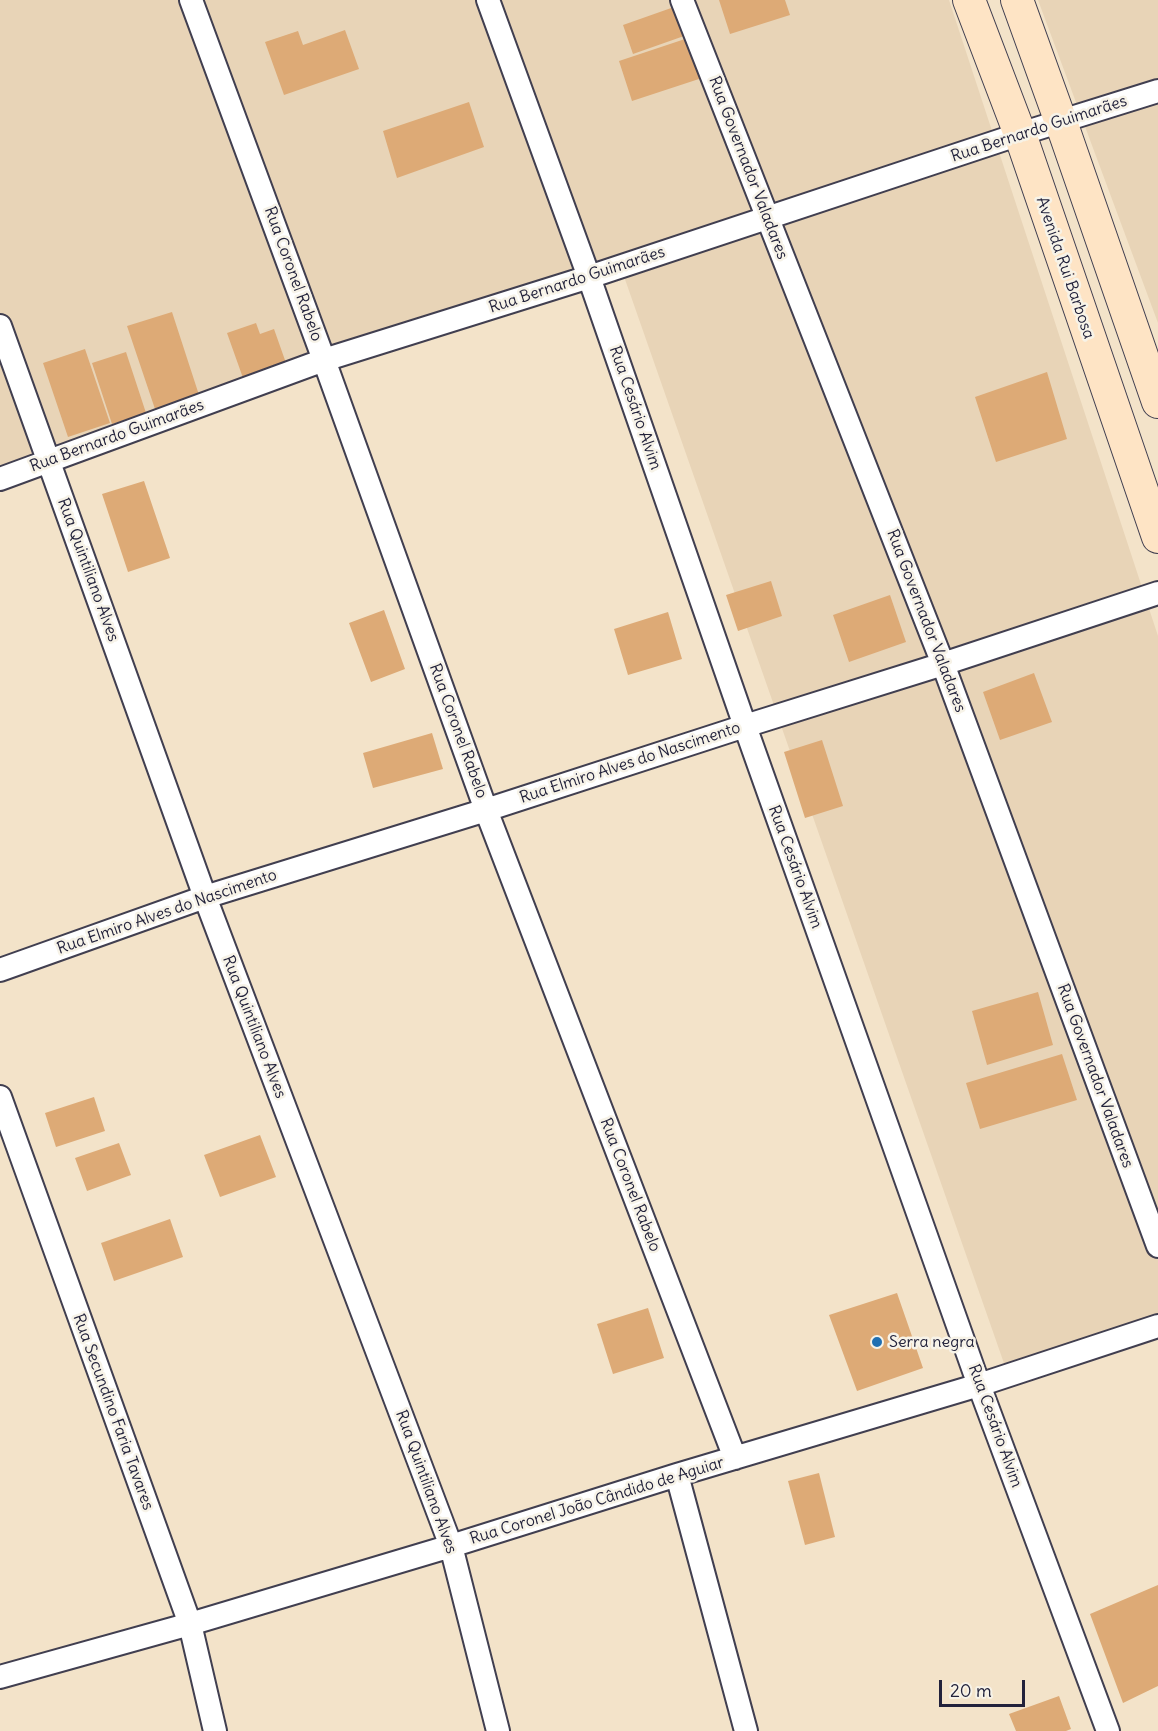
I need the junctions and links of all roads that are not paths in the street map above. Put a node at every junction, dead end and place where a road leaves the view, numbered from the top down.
1 (191, 0) edge
2 (488, 0) edge
3 (682, 0) edge
4 (969, 0) edge
5 (1017, 0) edge
6 (1158, 92) edge
7 (1061, 122) junction
8 (1020, 134) junction
9 (768, 219) junction
10 (589, 276) junction
11 (0, 326) edge
12 (324, 360) junction
13 (1158, 402) edge
14 (49, 460) junction
15 (0, 479) edge
16 (1158, 537) edge
17 (1158, 593) edge
18 (943, 664) junction
19 (745, 726) junction
20 (486, 810) junction
21 (205, 897) junction
22 (0, 970) edge
23 (0, 1097) edge
24 (1158, 1246) edge
25 (1158, 1326) edge
26 (979, 1385) junction
27 (735, 1458) junction
28 (677, 1475) junction
29 (451, 1546) junction
30 (190, 1624) junction
31 (0, 1677) edge
32 (215, 1731) edge
33 (498, 1731) edge
34 (746, 1731) edge
35 (1108, 1731) edge

1 - 12 street, Rua Coronel Rabelo
2 - 10 street, Rua Cesário Alvim
3 - 9 street, Rua Governador Valadares
4 - 8 street, Avenida Rui Barbosa
5 - 7 street
6 - 7 street, Rua Bernardo Guimarães
7 - 8 street, Rua Bernardo Guimarães
7 - 13 street
8 - 9 street, Rua Bernardo Guimarães
8 - 16 street, Avenida Rui Barbosa
9 - 10 street, Rua Bernardo Guimarães
9 - 18 street, Rua Governador Valadares
10 - 12 street, Rua Bernardo Guimarães
10 - 19 street, Rua Cesário Alvim
11 - 14 street, Rua Quintiliano Alves
12 - 14 street, Rua Bernardo Guimarães
12 - 20 street, Rua Coronel Rabelo
14 - 15 street, Rua Bernardo Guimarães
14 - 21 street, Rua Quintiliano Alves
17 - 18 street, Rua Elmiro Alves do Nascimento
18 - 19 street, Rua Elmiro Alves do Nascimento
18 - 24 street, Rua Governador Valadares
19 - 20 street, Rua Elmiro Alves do Nascimento
19 - 26 street, Rua Cesário Alvim
20 - 21 street, Rua Elmiro Alves do Nascimento
20 - 27 street, Rua Coronel Rabelo
21 - 22 street, Rua Elmiro Alves do Nascimento
21 - 29 street, Rua Quintiliano Alves
23 - 30 street, Rua Secundino Faria Tavares
25 - 26 street, Rua Coronel João Cândido de Aguiar
26 - 27 street, Rua Coronel João Cândido de Aguiar
26 - 35 street, Rua Cesário Alvim
27 - 28 street, Rua Coronel João Cândido de Aguiar
28 - 29 street, Rua Coronel João Cândido de Aguiar
28 - 34 street
29 - 30 street, Rua Coronel João Cândido de Aguiar
29 - 33 street, Rua Quintiliano Alves
30 - 31 street, Rua Coronel João Cândido de Aguiar
30 - 32 street, Rua Secundino Faria Tavares

